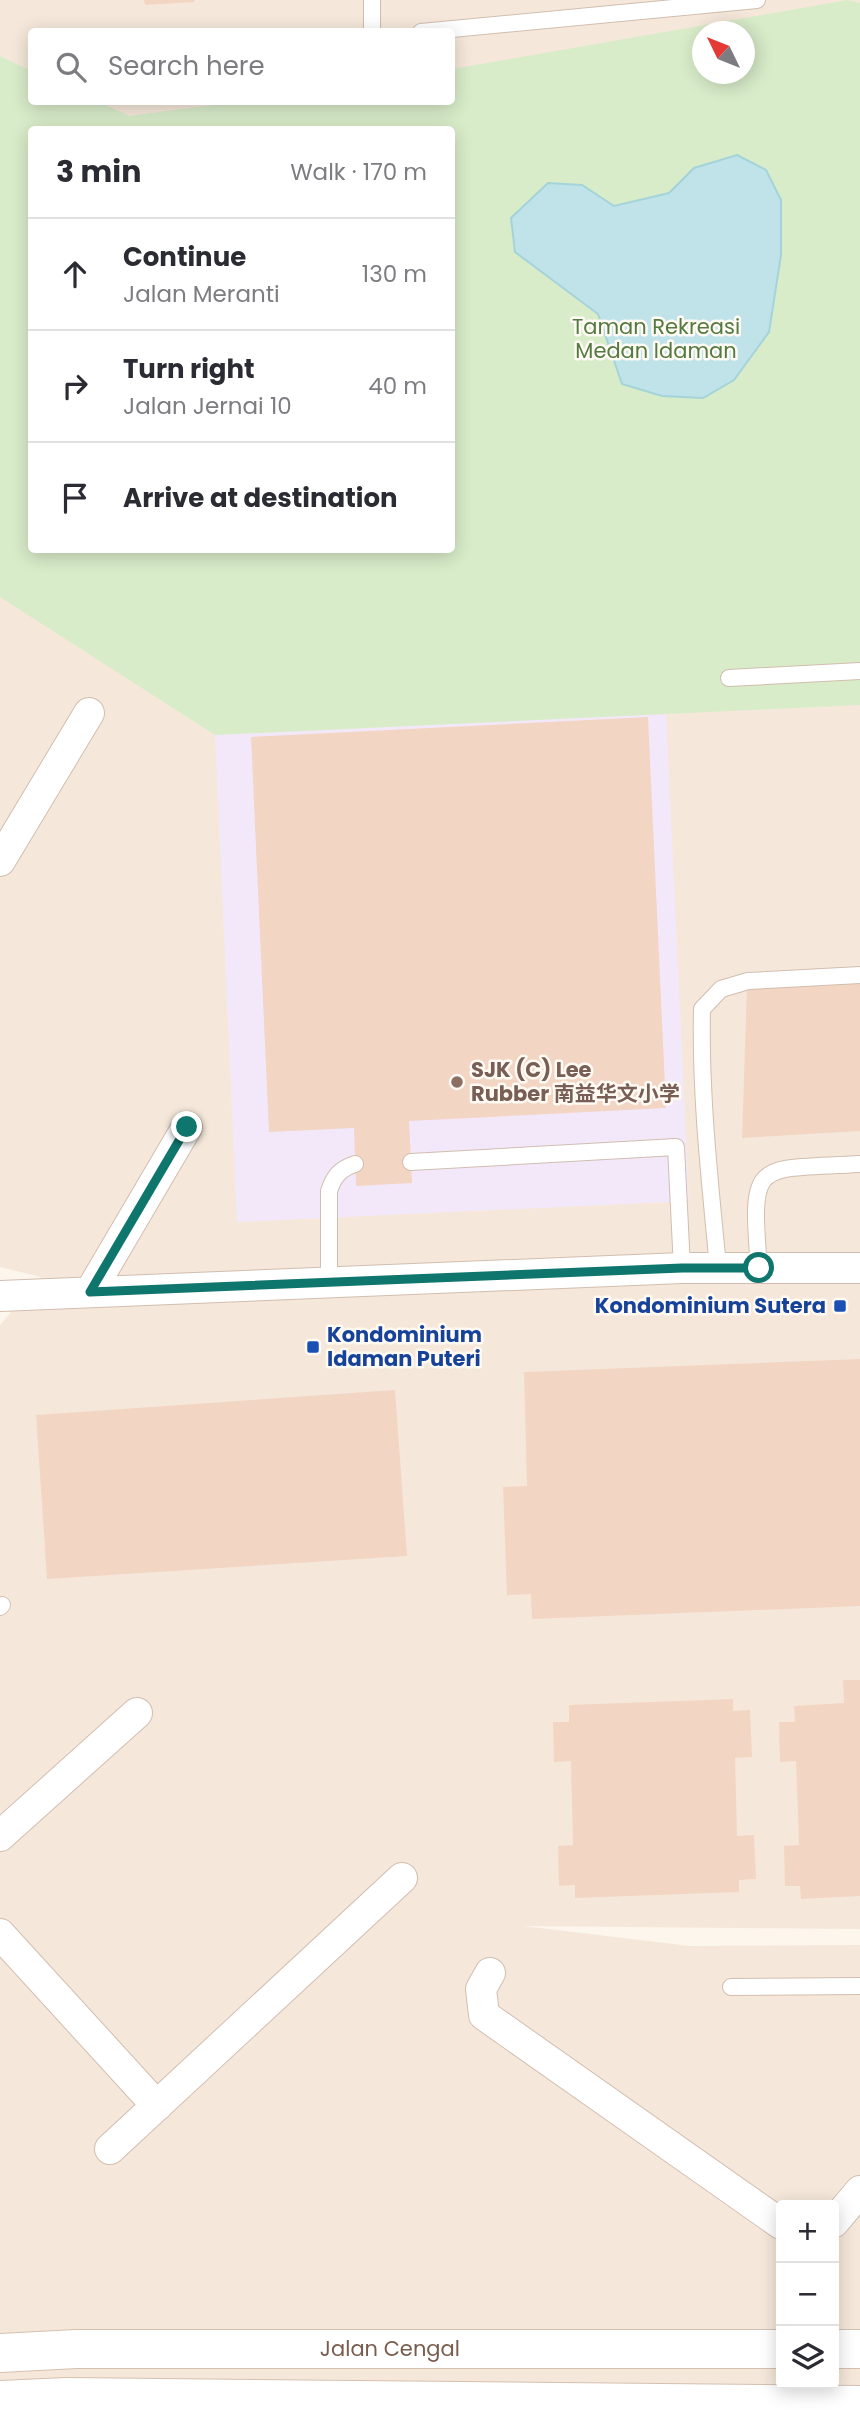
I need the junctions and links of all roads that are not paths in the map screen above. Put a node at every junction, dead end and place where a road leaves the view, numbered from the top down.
1 (372, 0) edge
2 (757, 0) edge
3 (372, 28) edge
4 (455, 29) edge
5 (860, 671) edge
6 (729, 678) dead end
7 (89, 713) dead end
8 (0, 861) edge
9 (860, 975) edge
10 (187, 1127) dead end
11 (411, 1162) dead end
12 (355, 1164) dead end
13 (860, 1164) edge
14 (718, 1267) junction
15 (682, 1268) junction
16 (759, 1268) junction
17 (860, 1268) edge
18 (329, 1284) junction
19 (90, 1292) junction
20 (0, 1296) edge
21 (137, 1713) dead end
22 (0, 1836) edge
23 (402, 1878) dead end
24 (0, 1934) edge
25 (490, 1973) dead end
26 (860, 1986) edge
27 (731, 1987) dead end
28 (157, 2106) junction
29 (110, 2149) dead end
30 (860, 2192) edge
31 (839, 2216) edge
32 (776, 2220) edge
33 (776, 2349) edge
34 (839, 2349) edge
35 (860, 2349) edge
36 (0, 2353) edge
37 (0, 2400) edge
38 (860, 2405) edge

1 - 3 lane
2 - 4 lane
5 - 6 lane
7 - 8 street
9 - 14 lane
10 - 19 street
11 - 15 lane
12 - 18 lane
13 - 16 lane
14 - 15 street
14 - 16 street
15 - 18 street
16 - 17 street
18 - 19 street
19 - 20 street
21 - 22 street
23 - 28 street
24 - 28 street
25 - 32 street
26 - 27 lane
28 - 29 street
30 - 31 street
33 - 36 street, Jalan Cengal
34 - 35 street
37 - 38 street

